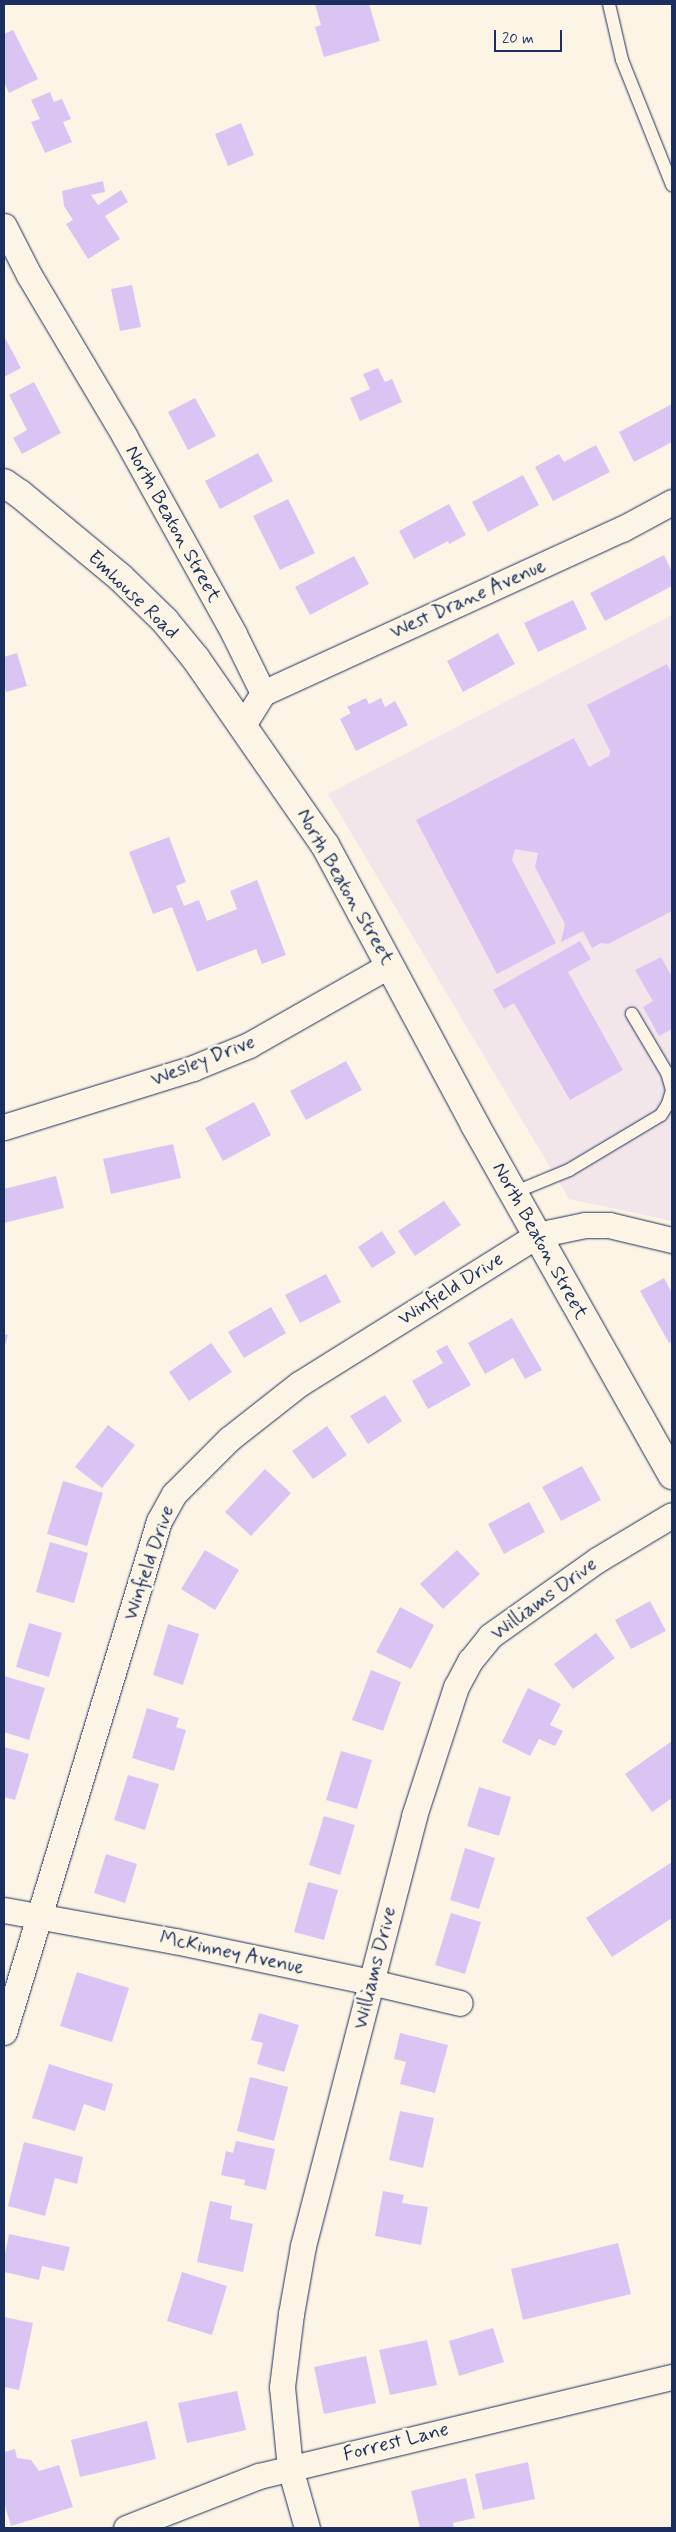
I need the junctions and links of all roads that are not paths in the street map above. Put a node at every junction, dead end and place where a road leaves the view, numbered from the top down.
1 (609, 4) edge
2 (672, 185) edge
3 (4, 226) edge
4 (4, 483) edge
5 (672, 502) edge
6 (262, 693) junction
7 (242, 726) junction
8 (390, 965) junction
9 (632, 1014) dead end
10 (4, 1127) edge
11 (513, 1193) junction
12 (536, 1235) junction
13 (672, 1240) edge
14 (672, 1474) edge
15 (672, 1515) edge
16 (4, 1910) edge
17 (39, 1916) junction
18 (371, 1982) junction
19 (460, 2004) dead end
20 (4, 2032) edge
21 (672, 2377) edge
22 (290, 2468) junction
23 (126, 2528) edge
24 (307, 2528) edge

1 - 2 lane
3 - 6 street, North Beaton Street
4 - 7 main road, Emhouse Road
5 - 6 street, West Drane Avenue
6 - 7 street
7 - 8 main road, North Beaton Street
8 - 10 street, Wesley Drive
8 - 11 main road, North Beaton Street
9 - 11 lane
11 - 12 main road, North Beaton Street
12 - 13 street
12 - 14 main road, North Beaton Street
12 - 17 street, Winfield Drive
15 - 18 street, Williams Drive
16 - 17 street, McKinney Avenue
17 - 18 street, McKinney Avenue
17 - 20 street, Winfield Drive
18 - 19 street, McKinney Avenue
18 - 22 street, Williams Drive
21 - 22 street, Forrest Lane
22 - 23 street, Forrest Lane
22 - 24 street, Williams Drive

